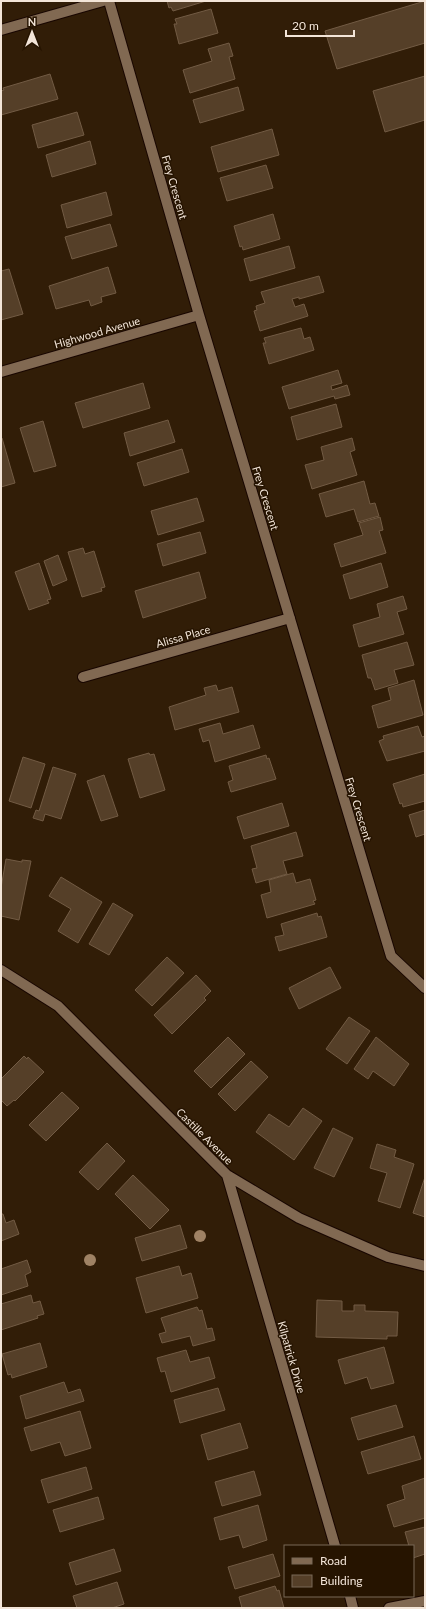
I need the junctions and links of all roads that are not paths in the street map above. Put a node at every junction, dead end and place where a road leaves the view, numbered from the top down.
1 (103, 1) edge
2 (109, 1) edge
3 (1, 30) edge
4 (199, 315) junction
5 (1, 372) edge
6 (290, 618) junction
7 (82, 677) dead end
8 (1, 970) edge
9 (425, 988) edge
10 (227, 1175) junction
11 (425, 1266) edge
12 (335, 1545) edge
13 (350, 1597) edge
14 (425, 1601) edge
15 (353, 1608) edge
16 (388, 1608) edge

1 - 3 street
2 - 4 street, Frey Crescent
4 - 5 street, Highwood Avenue
4 - 6 street, Frey Crescent
6 - 7 street, Alissa Place
6 - 9 street, Frey Crescent
8 - 10 street, Castille Avenue
10 - 11 street, Castille Avenue
10 - 12 street, Kilpatrick Drive
13 - 15 street
14 - 16 street

